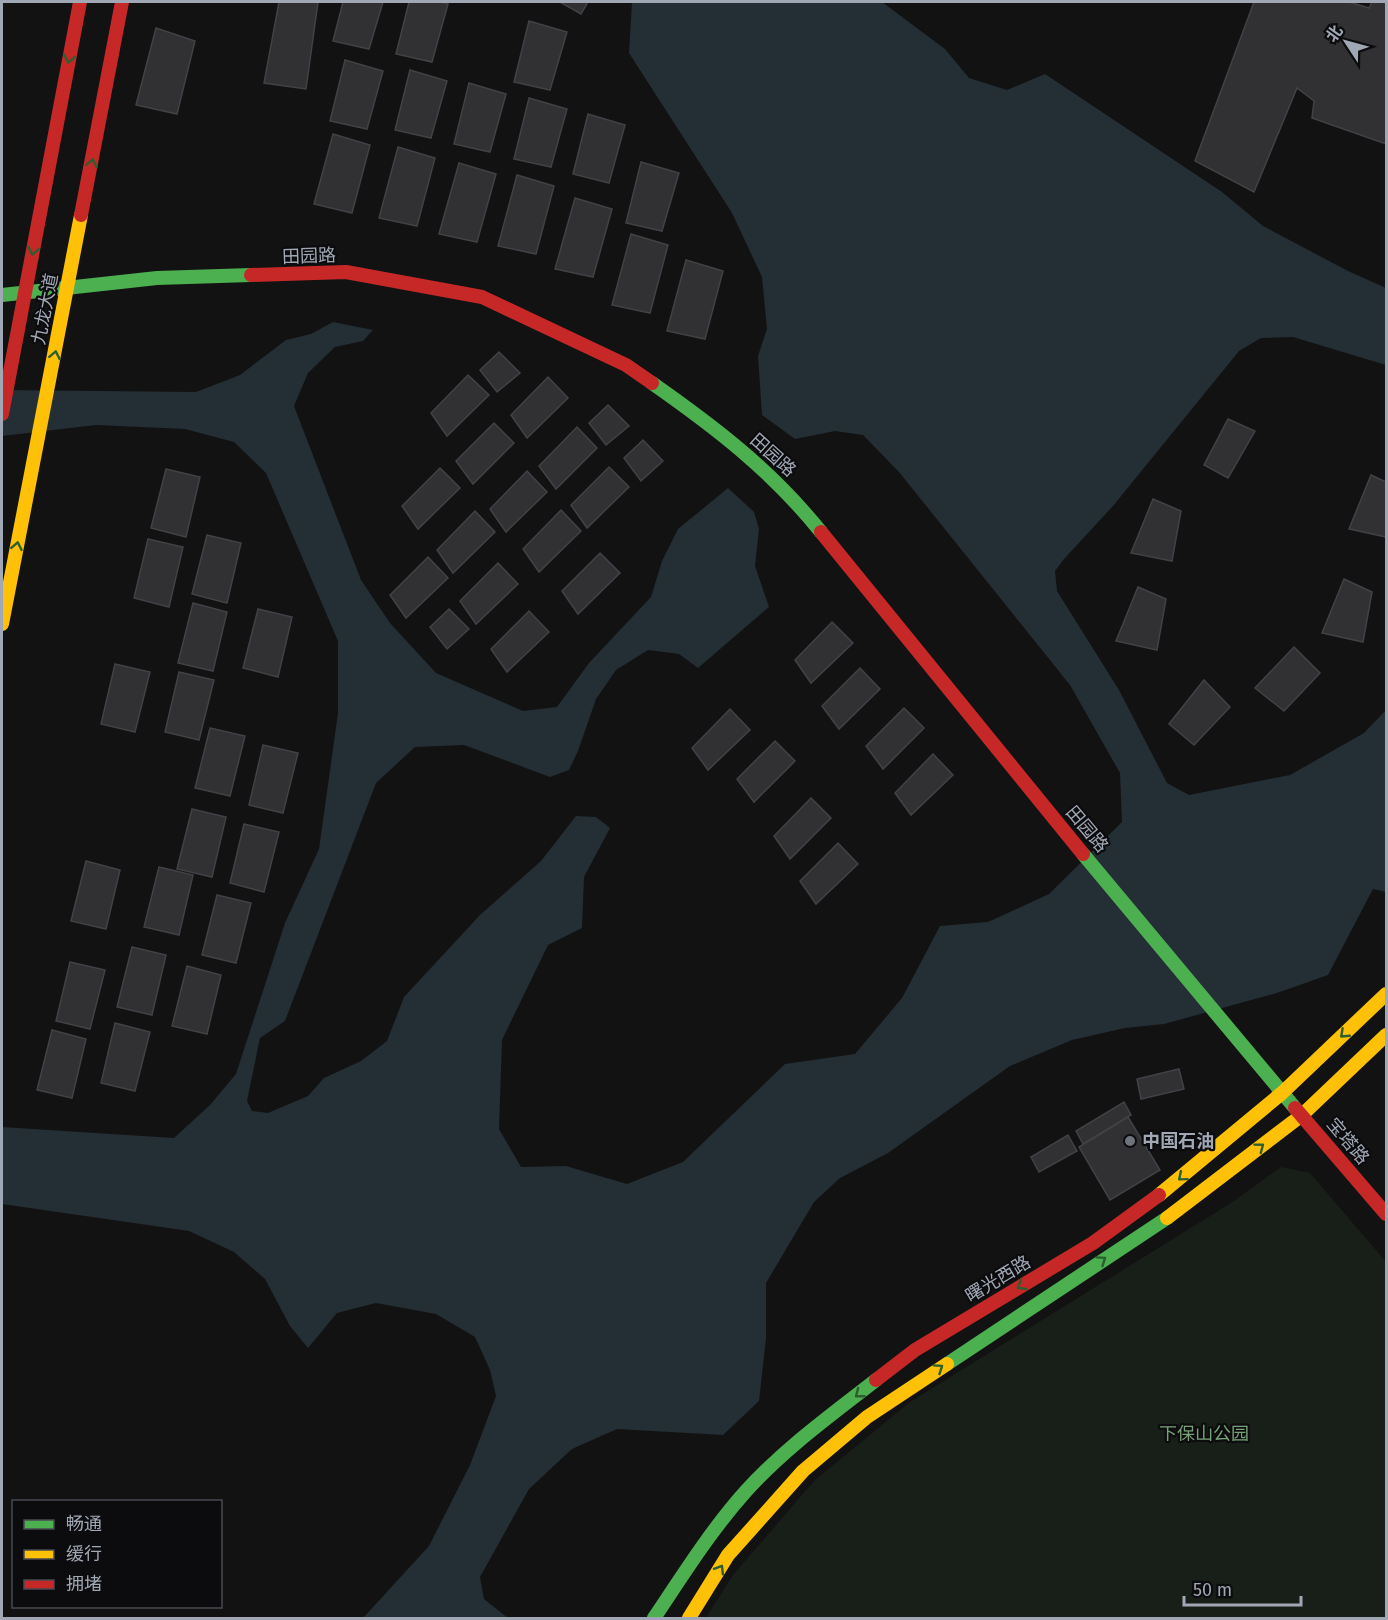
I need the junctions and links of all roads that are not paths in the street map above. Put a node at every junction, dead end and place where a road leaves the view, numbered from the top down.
1 (80, 2) edge
2 (122, 2) edge
3 (68, 288) junction
4 (25, 292) junction
5 (2, 295) edge
6 (2, 414) edge
7 (2, 624) edge
8 (1386, 994) edge
9 (1386, 1035) edge
10 (1282, 1093) junction
11 (1302, 1115) junction
12 (1386, 1214) edge
13 (654, 1618) edge
14 (688, 1618) edge

1 -> 4 main road, 九龙大道
3 -> 2 main road, 九龙大道
3 - 4 main road, 田园路
7 -> 3 main road, 九龙大道
3 - 10 main road, 田园路
4 - 5 main road, 田园路
4 - 6 main road, 九龙大道
8 -> 10 main road, 曙光西路
9 - 11 main road
10 - 11 main road, 宝塔路
10 -> 13 main road, 曙光西路
11 - 12 main road, 宝塔路
14 -> 11 main road

